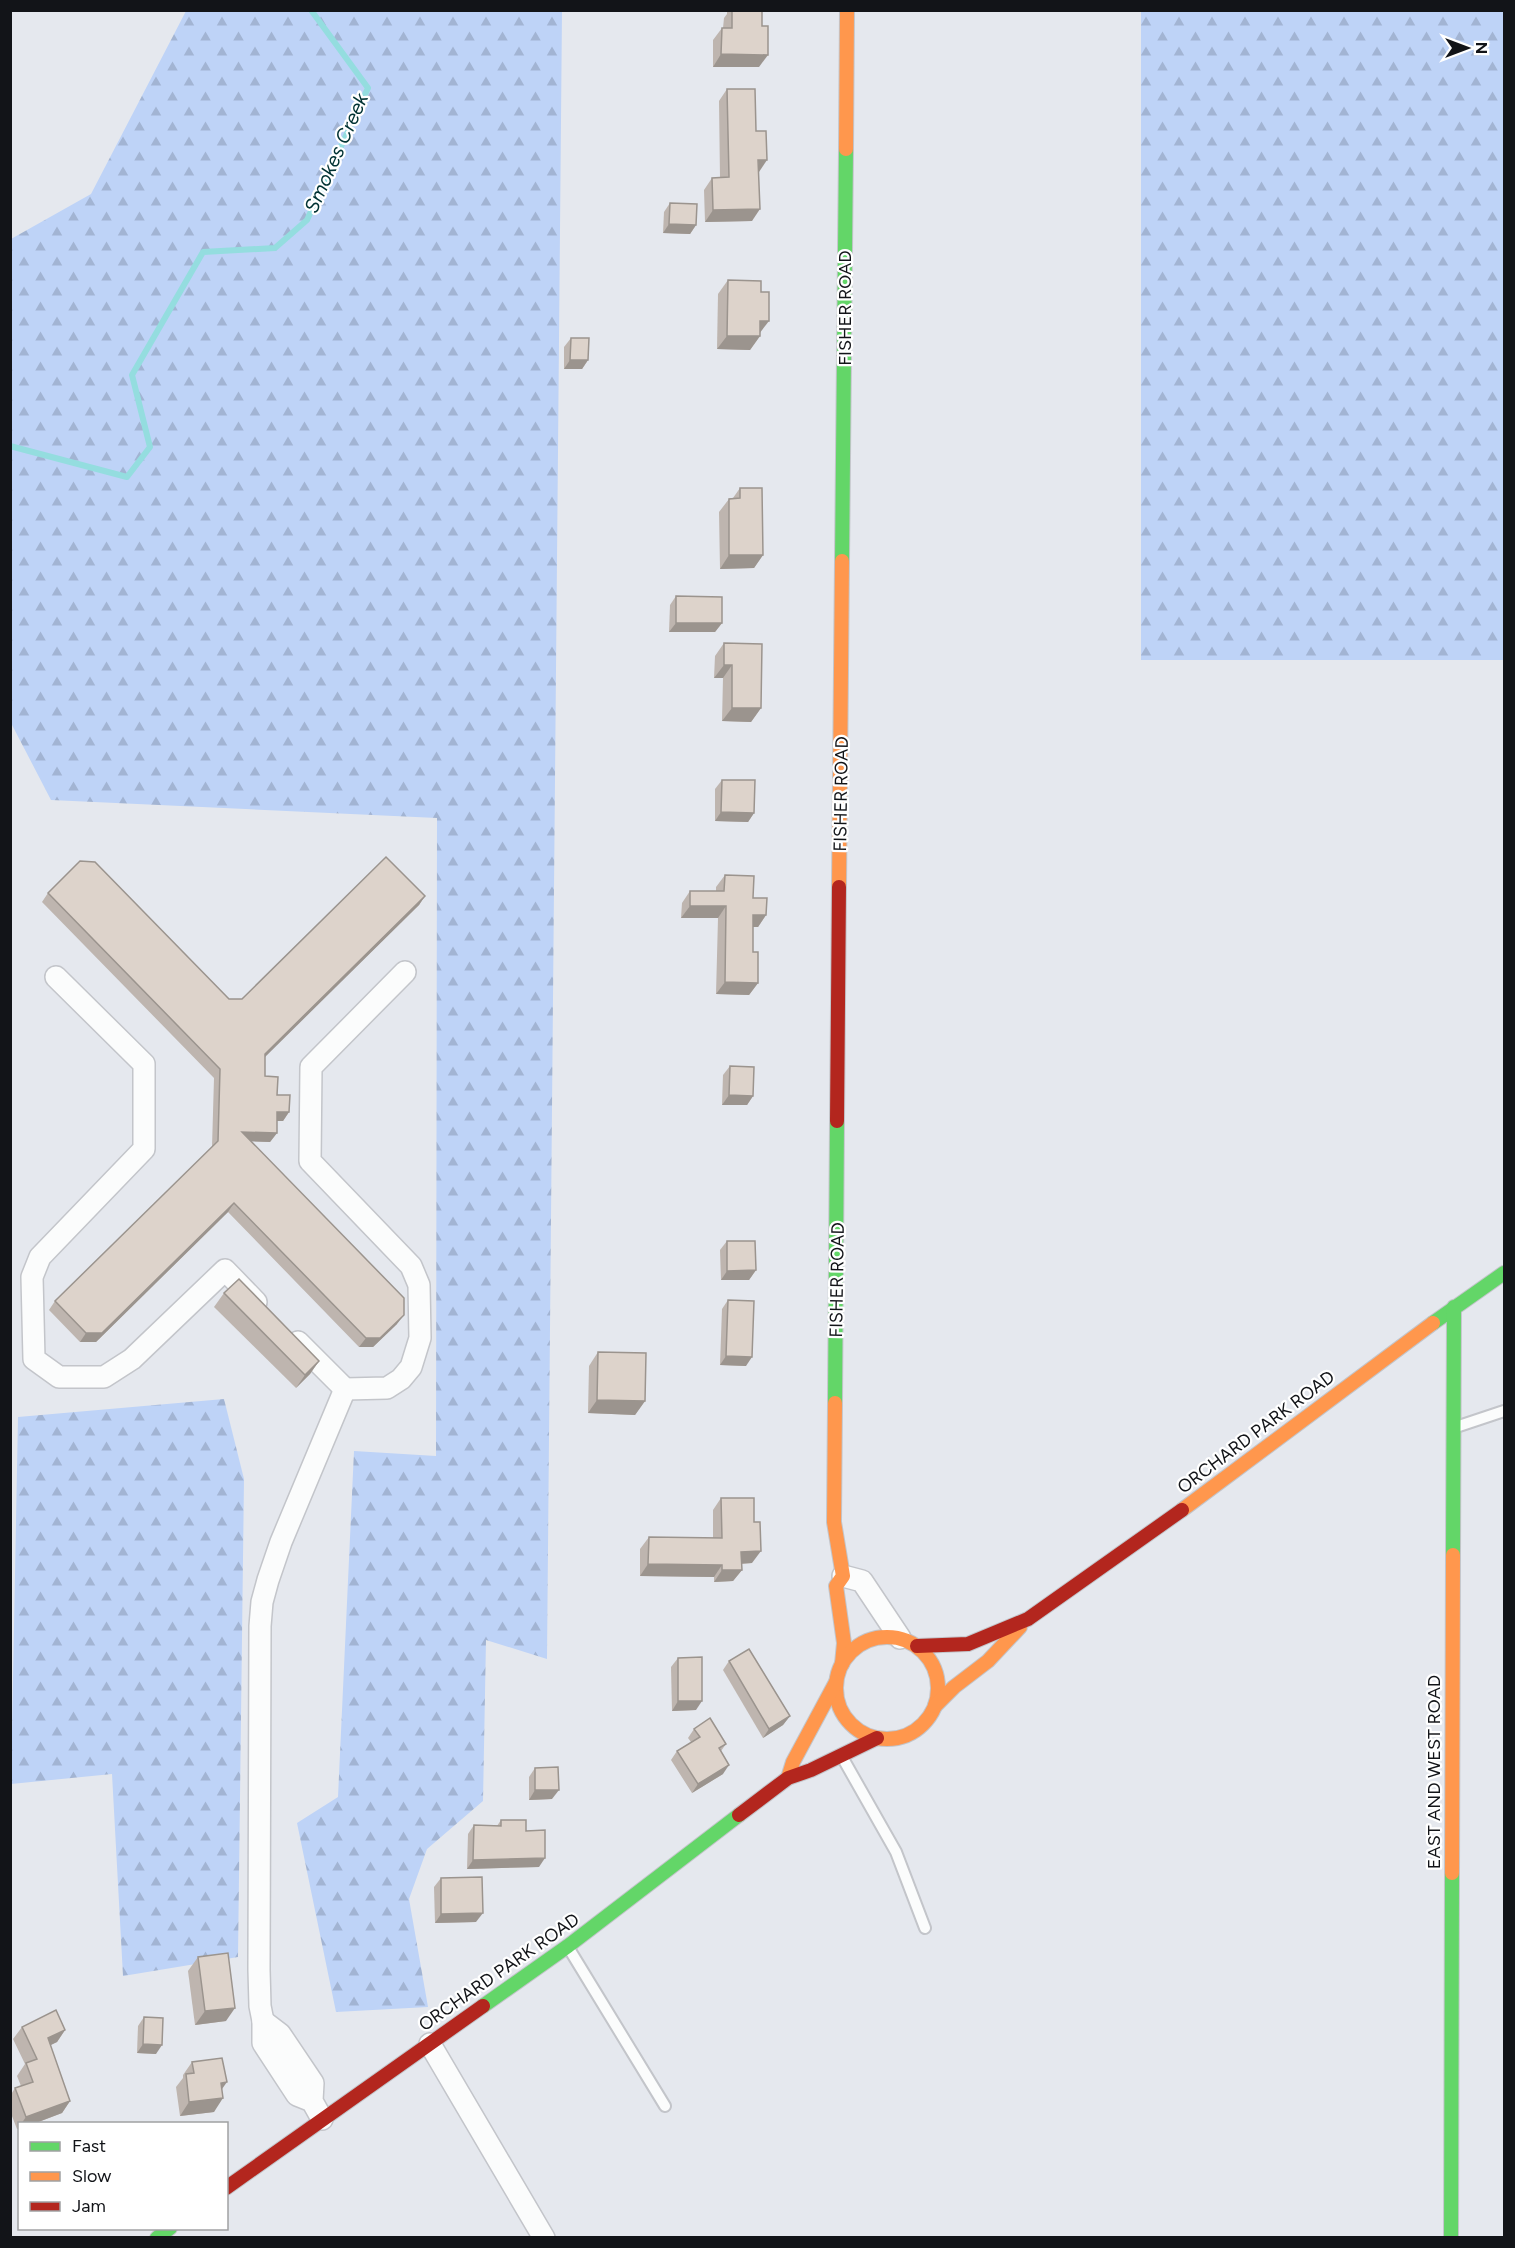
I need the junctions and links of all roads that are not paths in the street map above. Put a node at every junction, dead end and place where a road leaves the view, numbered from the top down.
1 (847, 10) edge
2 (405, 972) dead end
3 (56, 977) dead end
4 (1504, 1273) edge
5 (1454, 1307) junction
6 (345, 1389) junction
7 (1504, 1412) edge
8 (1453, 1428) junction
9 (843, 1576) junction
10 (1028, 1619) junction
11 (908, 1642) junction
12 (842, 1664) junction
13 (836, 1682) junction
14 (935, 1706) junction
15 (877, 1738) junction
16 (840, 1755) junction
17 (788, 1779) junction
18 (926, 1928) dead end
19 (568, 1946) junction
20 (430, 2044) junction
21 (665, 2106) dead end
22 (317, 2110) junction
23 (228, 2186) edge
24 (544, 2238) edge
25 (1451, 2238) edge

1 - 9 street, FISHER ROAD
2 - 6 street
3 - 6 street
4 - 5 street, ORCHARD PARK ROAD
5 - 8 street, EAST AND WEST ROAD
5 - 10 street, ORCHARD PARK ROAD
6 - 22 street
7 - 8 lane
8 - 25 street, EAST AND WEST ROAD
9 - 11 street
9 - 12 street, FISHER ROAD
10 - 11 street, ORCHARD PARK ROAD
10 - 14 street, ORCHARD PARK ROAD
11 - 12 street
11 - 14 street
12 - 13 street
13 - 15 street
13 - 17 street
14 - 15 street
15 - 16 street, ORCHARD PARK ROAD
16 - 17 street, ORCHARD PARK ROAD
16 - 18 lane
17 - 19 street, ORCHARD PARK ROAD
19 - 20 street, ORCHARD PARK ROAD
19 - 21 lane
20 - 22 street, ORCHARD PARK ROAD
20 - 24 street
22 - 23 street, ORCHARD PARK ROAD

